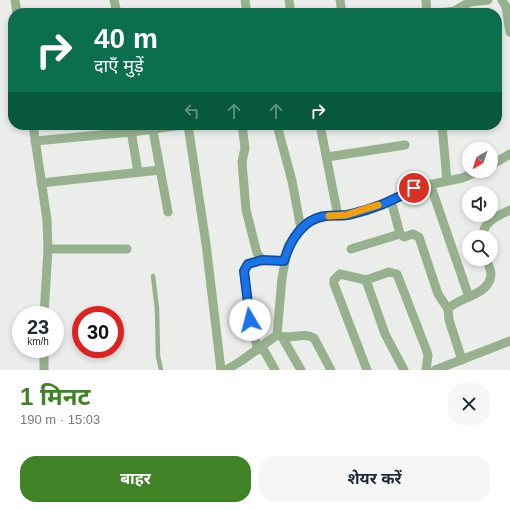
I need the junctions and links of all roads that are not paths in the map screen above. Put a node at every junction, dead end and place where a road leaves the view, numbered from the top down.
1 (488, 0) edge
2 (502, 0) edge
3 (465, 2) edge
4 (508, 10) edge
5 (510, 31) edge
6 (34, 130) edge
7 (116, 130) edge
8 (131, 130) edge
9 (153, 130) edge
10 (189, 130) edge
11 (243, 130) edge
12 (278, 130) edge
13 (321, 130) edge
14 (442, 130) edge
15 (35, 141) junction
16 (405, 145) dead end
17 (327, 157) junction
18 (509, 158) edge
19 (498, 162) edge
20 (160, 170) junction
21 (138, 172) junction
22 (462, 178) edge
23 (447, 181) junction
24 (41, 183) junction
25 (430, 184) junction
26 (391, 200) junction
27 (510, 210) edge
28 (168, 212) dead end
29 (338, 216) junction
30 (301, 229) junction
31 (483, 230) edge
32 (400, 234) junction
33 (48, 249) junction
34 (127, 249) dead end
35 (351, 249) dead end
36 (262, 260) junction
37 (284, 261) junction
38 (488, 266) edge
39 (153, 276) dead end
40 (366, 280) junction
41 (469, 297) junction
42 (45, 306) edge
43 (448, 309) junction
44 (279, 336) junction
45 (510, 341) edge
46 (260, 348) junction
47 (44, 358) edge
48 (462, 360) junction
49 (242, 366) edge
50 (328, 369) edge
51 (44, 370) edge
52 (161, 370) edge
53 (221, 370) edge
54 (226, 370) edge
55 (275, 370) edge
56 (301, 370) edge
57 (367, 370) edge
58 (404, 370) edge
59 (426, 370) edge
60 (436, 370) edge

1 - 3 street
2 - 4 street
4 - 5 street
6 - 15 street
7 - 15 street
8 - 21 street
9 - 20 street
10 - 53 street
11 - 36 street
12 - 30 street
13 - 17 street
14 - 23 street
15 - 24 street
16 - 17 street
17 - 29 street
18 - 19 street
20 - 21 street
20 - 28 street
21 - 24 street
22 - 23 street
23 - 25 street
24 - 33 street
25 - 26 street
25 - 41 street
26 - 29 street
26 - 32 street
27 - 31 street
29 - 30 street
30 - 37 street
32 - 35 street
32 - 43 street
33 - 34 street
33 - 42 street
36 - 37 street
36 - 46 street
37 - 44 street
38 - 41 street
39 - 52 lane
40 - 57 street
40 - 58 street
40 - 59 street
41 - 43 street
43 - 48 street
44 - 46 street
44 - 50 street
44 - 56 street
45 - 48 street
46 - 49 street
46 - 55 street
47 - 51 street
48 - 60 street
49 - 54 street

